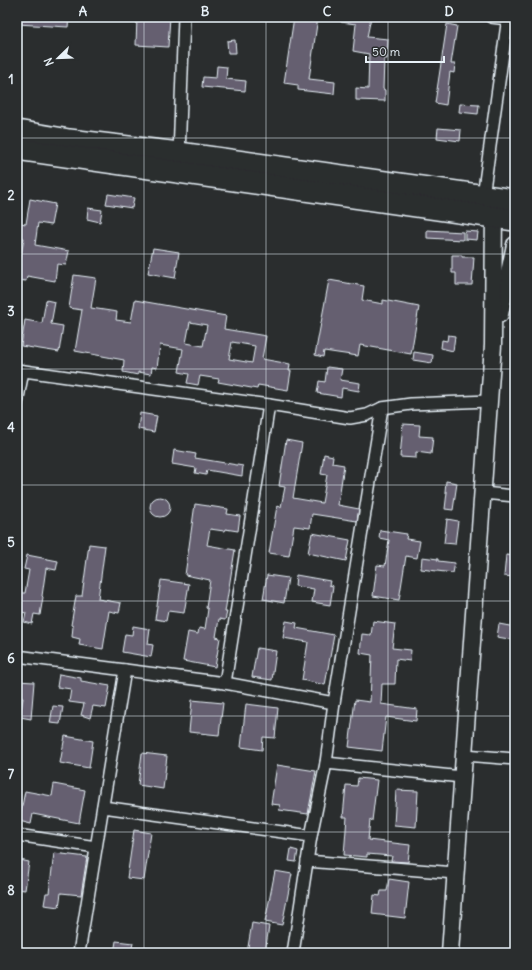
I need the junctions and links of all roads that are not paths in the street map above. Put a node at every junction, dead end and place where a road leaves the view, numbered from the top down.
1 (184, 17) edge
2 (491, 17) edge
3 (508, 18) edge
4 (17, 131) edge
5 (17, 149) edge
6 (179, 152) junction
7 (179, 173) junction
8 (515, 200) edge
9 (490, 204) junction
10 (515, 220) edge
11 (515, 245) edge
12 (493, 345) junction
13 (20, 371) edge
14 (489, 401) junction
15 (17, 404) edge
16 (268, 405) junction
17 (382, 408) junction
18 (484, 493) junction
19 (515, 496) edge
20 (17, 656) edge
21 (125, 670) junction
22 (225, 683) junction
23 (334, 703) junction
24 (465, 755) junction
25 (515, 759) edge
26 (326, 763) junction
27 (462, 777) junction
28 (103, 807) junction
29 (17, 835) edge
30 (311, 836) junction
31 (96, 847) junction
32 (307, 861) junction
33 (456, 873) junction
34 (80, 953) edge
35 (293, 953) edge
36 (450, 953) edge

1 - 6 street
2 - 3 street
3 - 9 street
4 - 6 highway
5 - 7 highway
6 - 7 street
6 - 9 highway
7 - 9 highway
8 - 9 highway
9 - 10 highway
9 - 12 street
11 - 12 street
12 - 14 street
13 - 15 street
13 - 16 street
14 - 17 street
14 - 18 street
16 - 17 street
16 - 22 street
17 - 23 street
18 - 19 street
18 - 24 street
20 - 21 street
21 - 22 street
21 - 28 street
22 - 23 street
23 - 26 street
24 - 25 street
24 - 27 street
26 - 27 street
26 - 30 street
27 - 33 street
28 - 30 street
28 - 31 street
29 - 31 street
30 - 32 street
31 - 34 street
32 - 33 street
32 - 35 street
33 - 36 street

